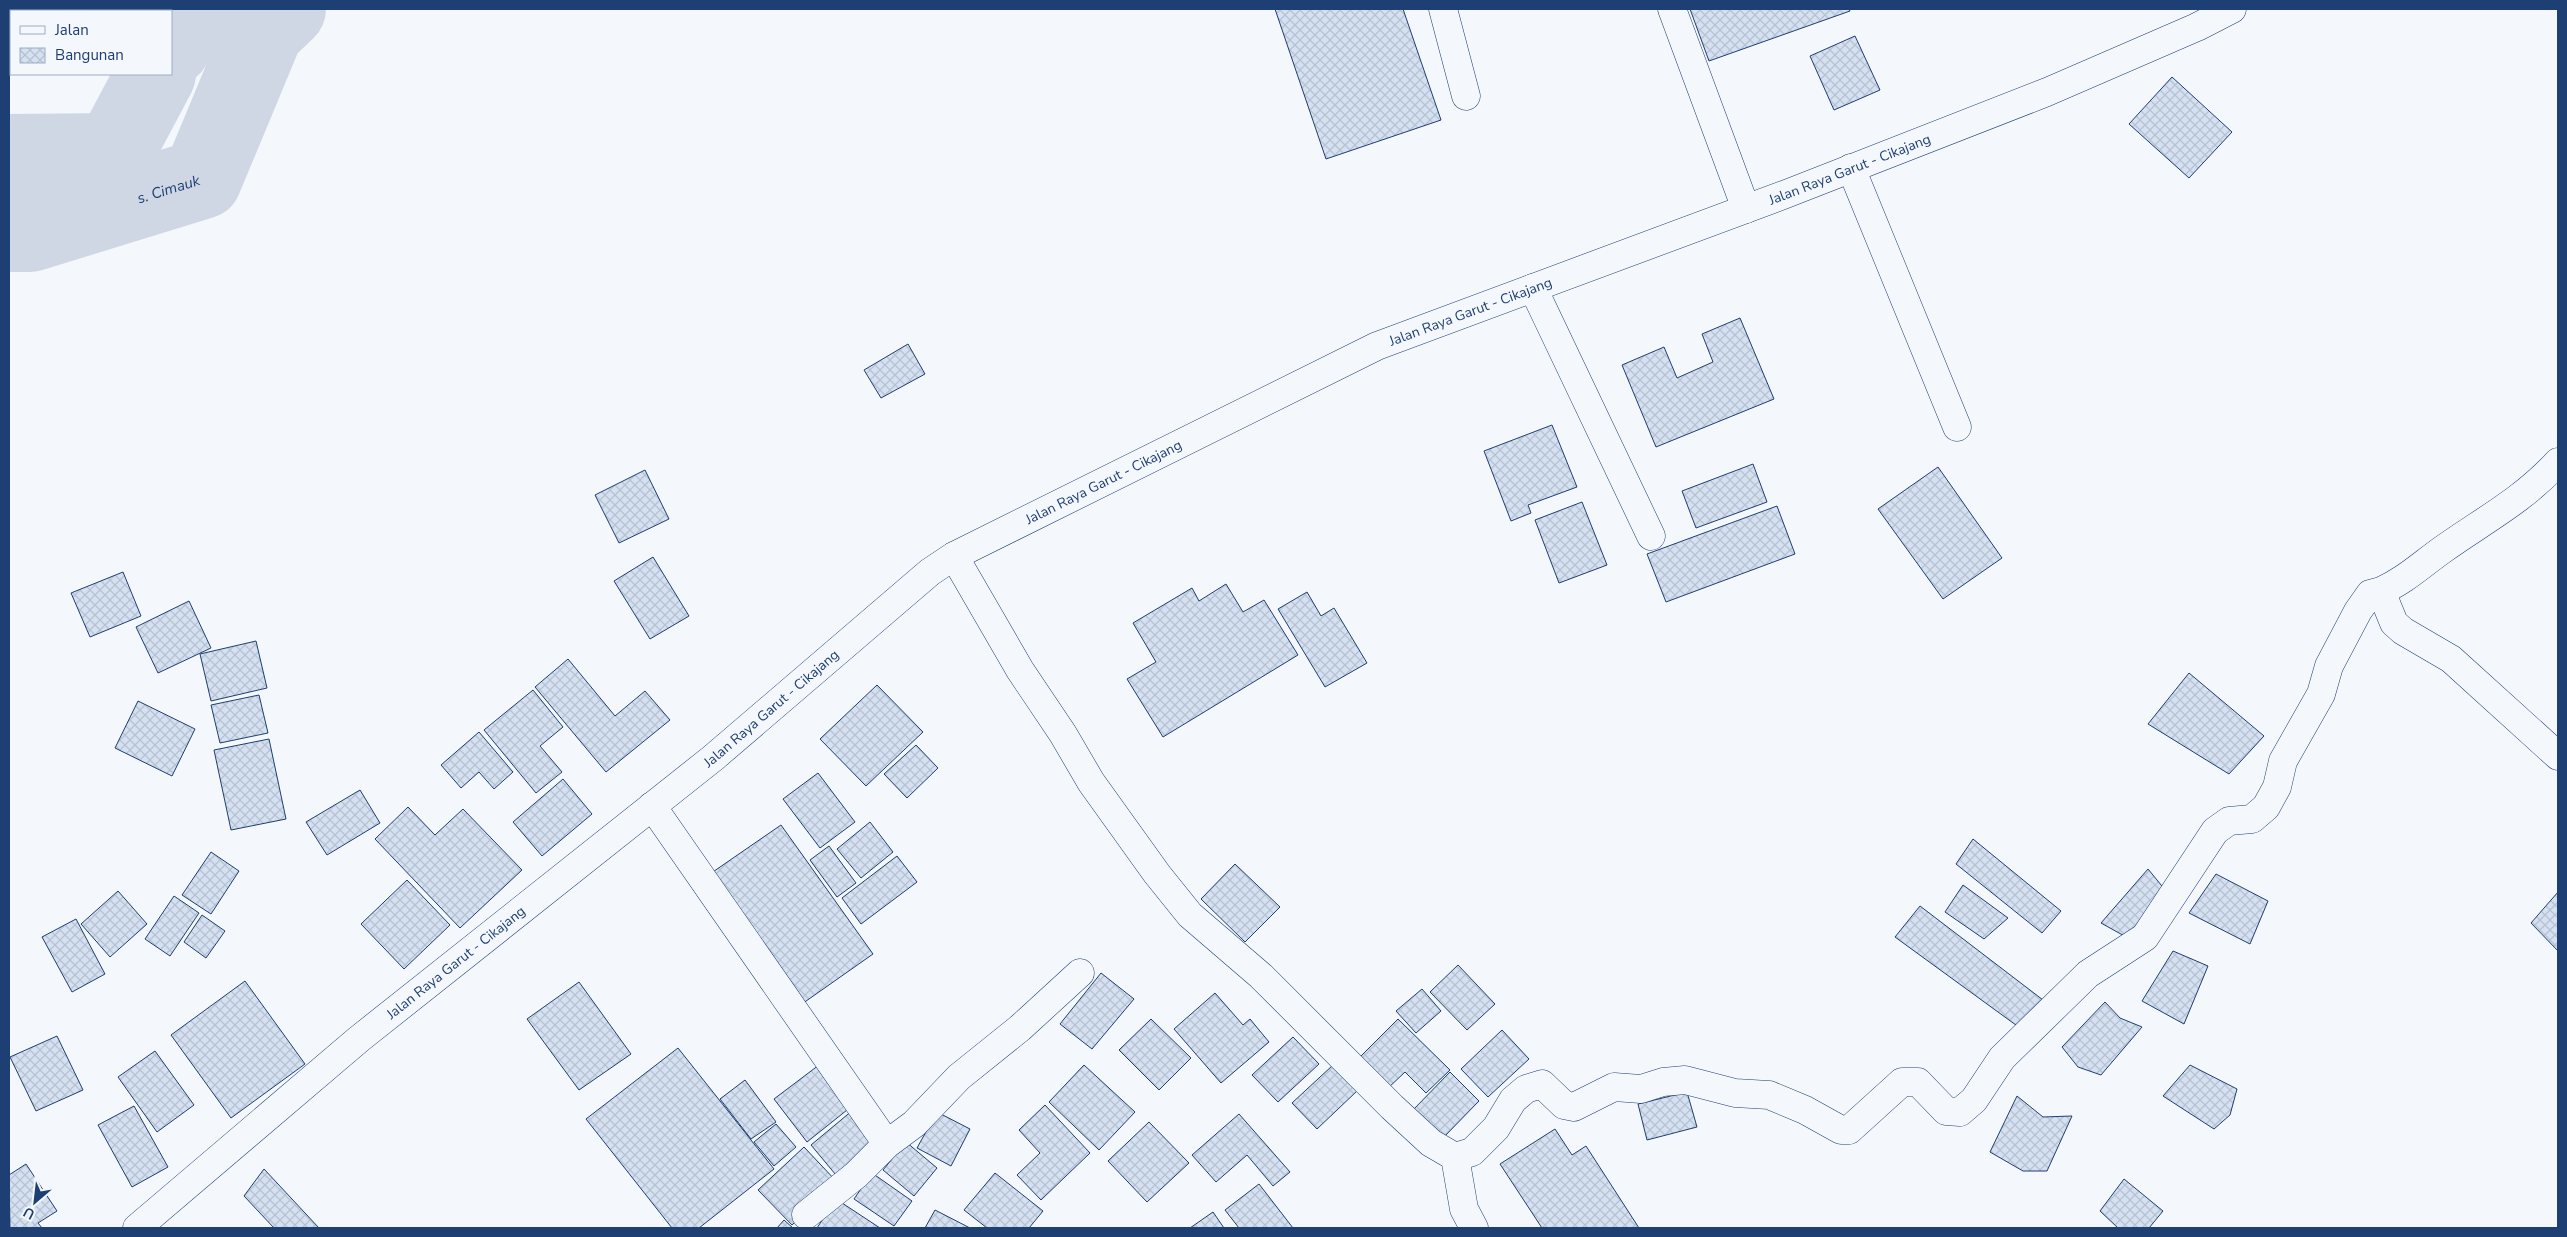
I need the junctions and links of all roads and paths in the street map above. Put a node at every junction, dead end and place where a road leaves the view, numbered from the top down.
1 (1443, 9) edge
2 (1672, 9) edge
3 (2232, 9) edge
4 (1466, 96) dead end
5 (1851, 168) junction
6 (1746, 209) junction
7 (1533, 288) junction
8 (1956, 427) dead end
9 (2558, 462) edge
10 (1651, 536) dead end
11 (954, 556) junction
12 (2381, 591) junction
13 (2558, 756) edge
14 (652, 806) junction
15 (1080, 973) dead end
16 (887, 1144) junction
17 (1455, 1157) junction
18 (806, 1215) dead end
19 (137, 1228) edge
20 (1474, 1228) edge

1 - 4 street
2 - 6 street
3 - 5 street, Jalan Raya Garut - Cikajang
5 - 6 street, Jalan Raya Garut - Cikajang
5 - 8 street
6 - 7 street, Jalan Raya Garut - Cikajang
7 - 10 street
7 - 11 street, Jalan Raya Garut - Cikajang
9 - 12 street
11 - 14 street, Jalan Raya Garut - Cikajang
11 - 17 street
12 - 13 street
12 - 17 street
14 - 16 street
14 - 19 street, Jalan Raya Garut - Cikajang
15 - 16 street
16 - 18 street
17 - 20 street

